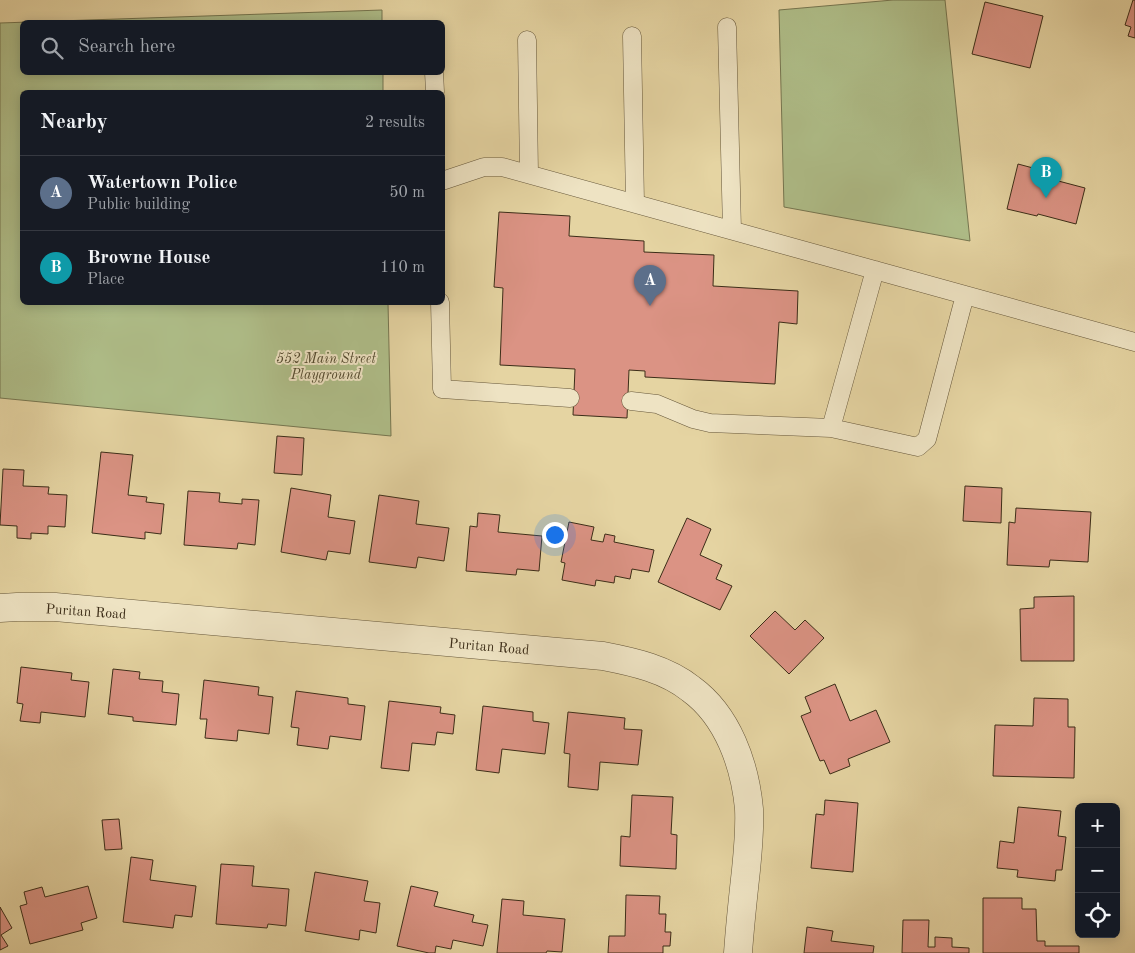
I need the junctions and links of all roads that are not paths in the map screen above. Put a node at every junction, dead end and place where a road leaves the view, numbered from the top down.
1 (727, 27) dead end
2 (632, 36) dead end
3 (527, 40) dead end
4 (434, 75) edge
5 (435, 90) edge
6 (529, 174) junction
7 (445, 181) edge
8 (635, 204) junction
9 (732, 230) junction
10 (875, 270) junction
11 (965, 295) junction
12 (440, 305) edge
13 (1135, 342) edge
14 (570, 398) dead end
15 (631, 401) dead end
16 (832, 428) junction
17 (0, 608) edge
18 (738, 953) edge

1 - 9 lane
2 - 8 lane
3 - 6 lane
4 - 5 lane
6 - 7 lane
6 - 8 lane
8 - 9 lane
9 - 10 lane
10 - 11 lane
10 - 16 lane
11 - 13 lane
11 - 16 lane
12 - 14 lane
15 - 16 lane
17 - 18 street, Puritan Road

